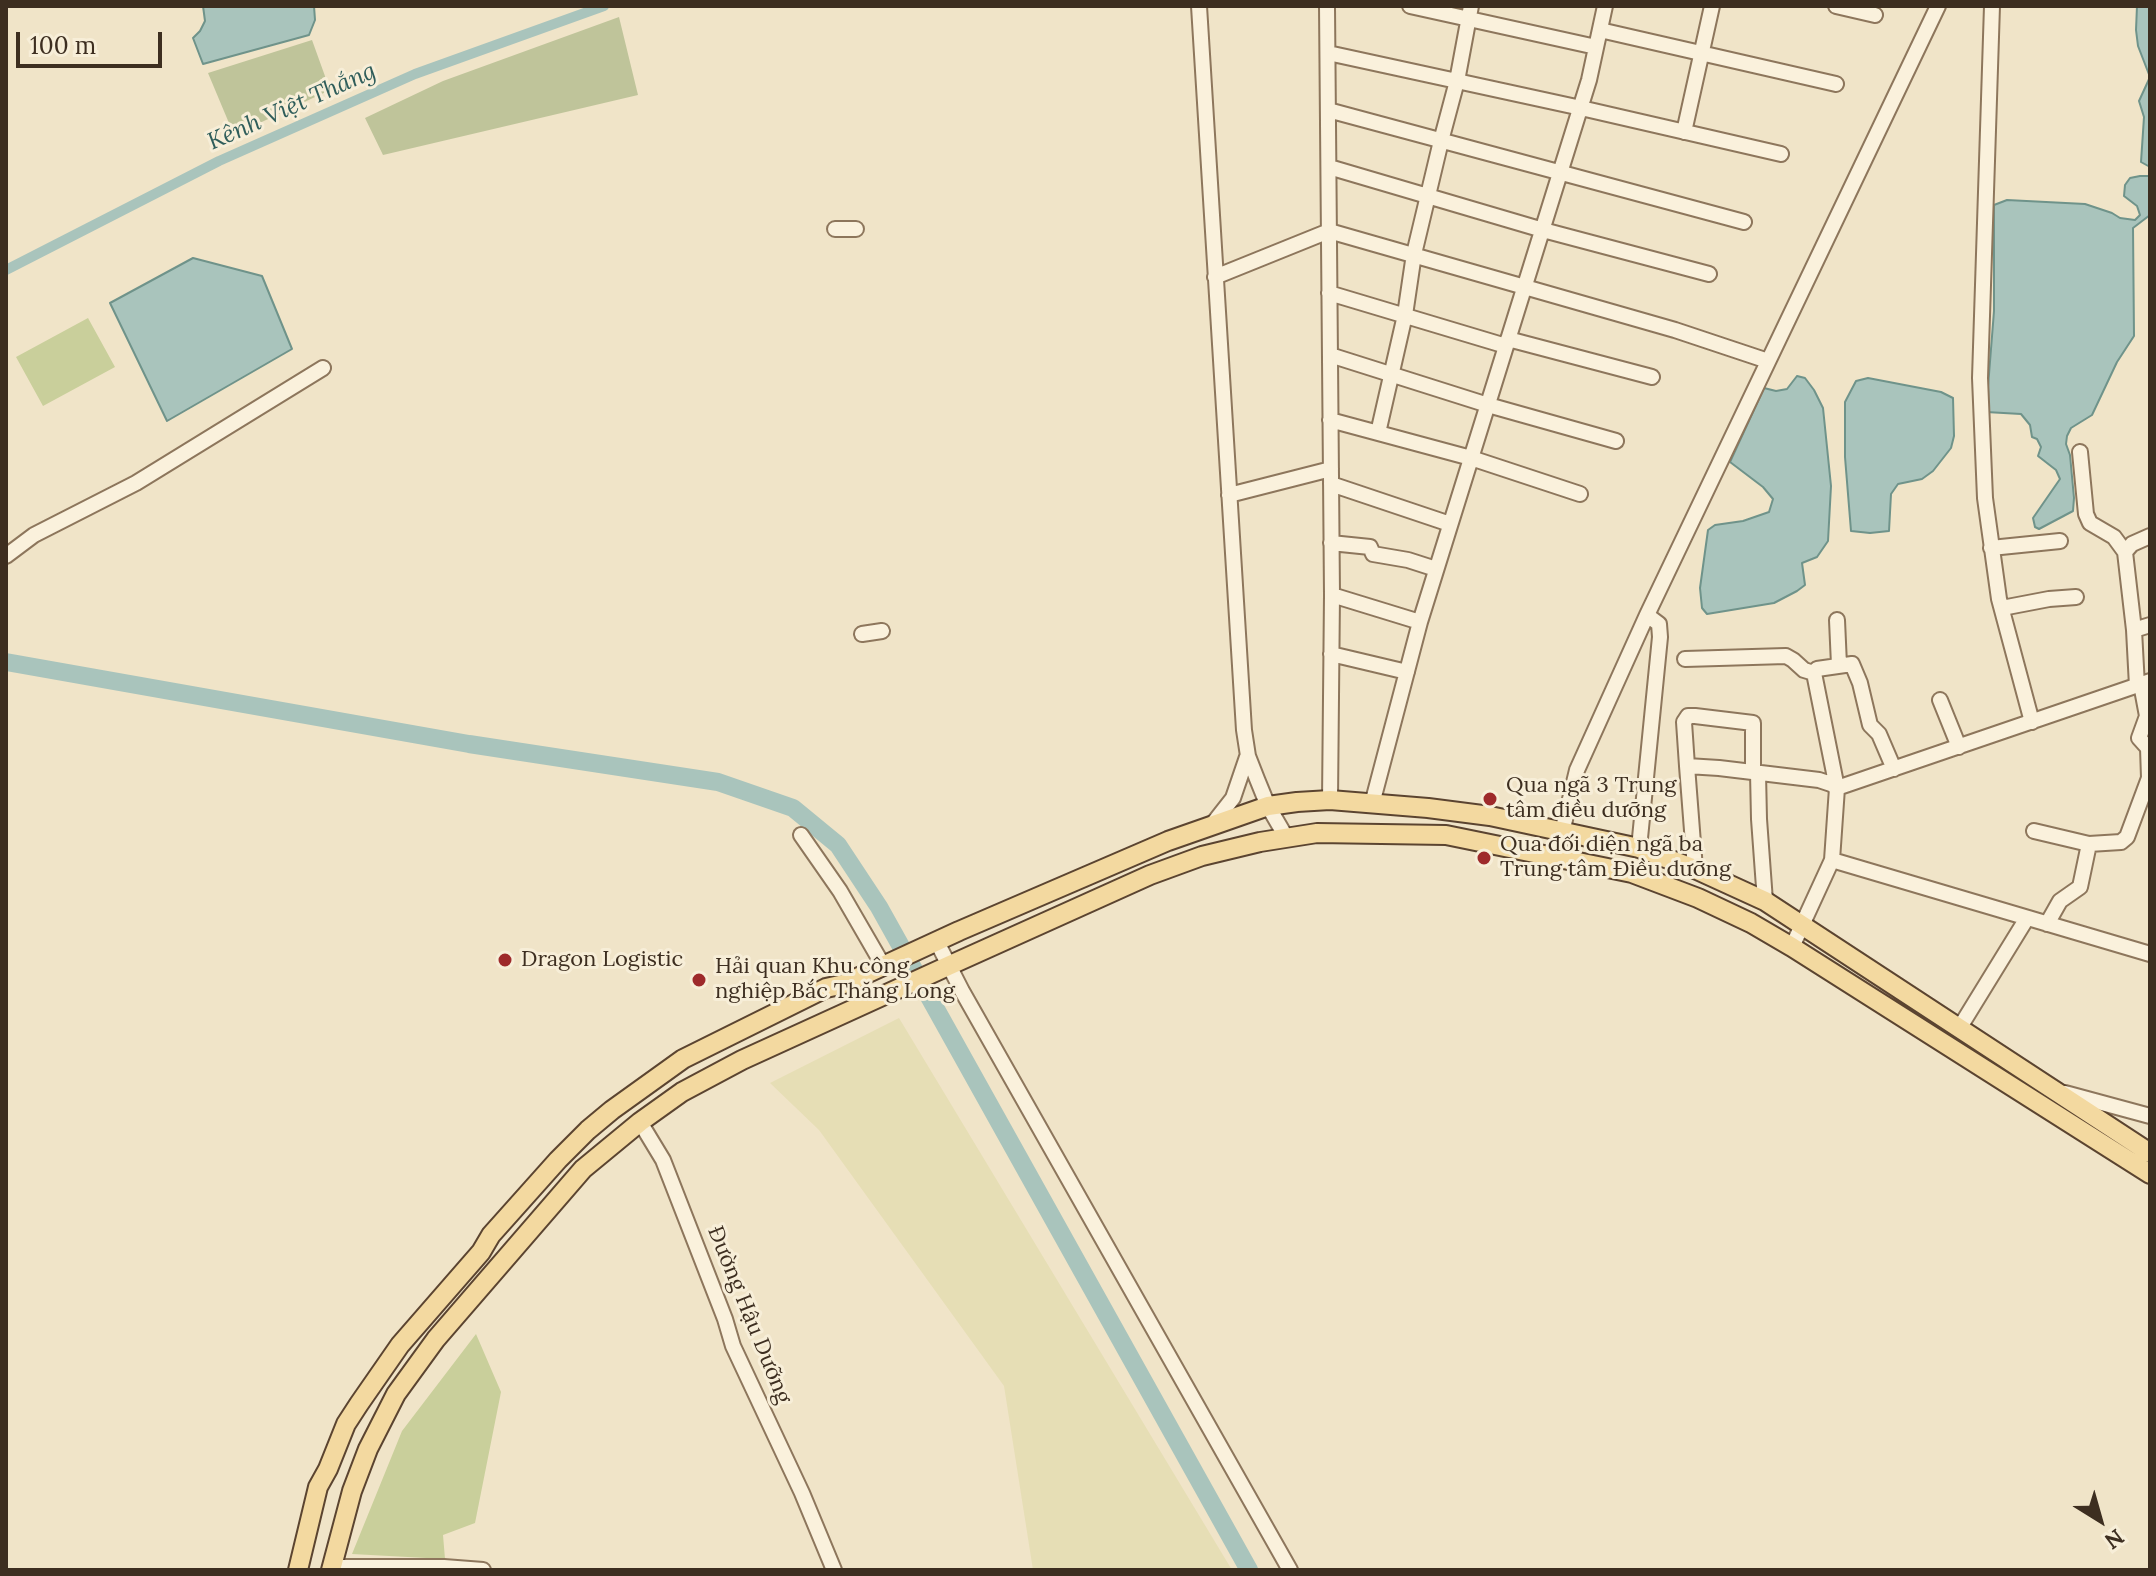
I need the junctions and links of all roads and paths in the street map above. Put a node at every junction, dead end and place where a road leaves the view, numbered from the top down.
1 (1199, 6) edge
2 (1327, 6) edge
3 (1410, 6) edge
4 (1605, 6) edge
5 (1712, 6) edge
6 (1836, 6) edge
7 (1938, 6) edge
8 (1992, 6) edge
9 (1470, 12) edge
10 (1875, 15) dead end
11 (1600, 30) junction
12 (1596, 47) junction
13 (1328, 53) junction
14 (1701, 53) junction
15 (1457, 81) junction
16 (1836, 84) dead end
17 (1581, 108) junction
18 (1328, 110) junction
19 (1684, 132) junction
20 (1441, 141) junction
21 (1781, 154) dead end
22 (1329, 167) junction
23 (1561, 172) junction
24 (1428, 196) junction
25 (1744, 222) dead end
26 (835, 229) dead end
27 (856, 229) dead end
28 (1543, 230) junction
29 (1329, 231) junction
30 (1414, 254) junction
31 (1709, 274) dead end
32 (1215, 277) junction
33 (1525, 286) junction
34 (1329, 293) junction
35 (1405, 315) junction
36 (1507, 343) junction
37 (1330, 355) junction
38 (1768, 361) junction
39 (323, 368) dead end
40 (1393, 374) junction
41 (1652, 377) dead end
42 (1488, 405) junction
43 (1330, 420) junction
44 (1378, 433) junction
45 (1616, 441) dead end
46 (2080, 452) dead end
47 (1471, 458) junction
48 (1331, 477) junction
49 (1580, 494) dead end
50 (1229, 495) junction
51 (1450, 524) junction
52 (2150, 536) edge
53 (2060, 541) dead end
54 (1331, 543) junction
55 (1991, 548) junction
56 (2125, 552) junction
57 (6, 556) edge
58 (1436, 569) junction
59 (1332, 595) junction
60 (2076, 597) dead end
61 (2002, 608) junction
62 (1647, 615) junction
63 (1837, 620) dead end
64 (1420, 622) junction
65 (2150, 625) edge
66 (2134, 630) junction
67 (882, 631) dead end
68 (862, 634) dead end
69 (1331, 654) junction
70 (1685, 659) dead end
71 (1839, 665) junction
72 (1407, 672) junction
73 (1814, 673) junction
74 (2143, 684) edge
75 (1940, 700) dead end
76 (2032, 722) junction
77 (1959, 747) junction
78 (1248, 756) junction
79 (1687, 766) junction
80 (1894, 769) junction
81 (1756, 773) junction
82 (2150, 778) edge
83 (1837, 788) junction
84 (1330, 800) junction
85 (1372, 804) junction
86 (1268, 806) junction
87 (1210, 826) junction
88 (1562, 830) junction
89 (2034, 831) dead end
90 (801, 835) dead end
91 (1286, 837) junction
92 (2089, 844) junction
93 (1639, 848) junction
94 (1556, 857) junction
95 (1832, 860) junction
96 (1695, 869) junction
97 (1765, 901) junction
98 (2027, 918) junction
99 (1802, 924) junction
100 (2047, 924) junction
101 (937, 942) junction
102 (1792, 947) junction
103 (2150, 954) edge
104 (889, 964) junction
105 (948, 966) junction
106 (1960, 1027) junction
107 (2055, 1090) junction
108 (2150, 1116) edge
109 (640, 1122) junction
110 (2150, 1153) edge
111 (2150, 1174) edge
112 (359, 1404) junction
113 (384, 1419) junction
114 (346, 1424) junction
115 (374, 1439) junction
116 (328, 1469) junction
117 (331, 1569) edge
118 (298, 1570) edge
119 (306, 1570) edge
120 (483, 1570) edge
121 (834, 1570) edge
122 (1290, 1570) edge

1 - 32 street
2 - 13 street
3 - 9 street
4 - 11 street
5 - 14 street
6 - 10 street
7 - 38 street
8 - 55 street
9 - 12 street
9 - 15 street
11 - 12 street
11 - 14 street
12 - 17 street
13 - 15 street
13 - 18 street
14 - 16 street
14 - 19 street
15 - 17 street
15 - 20 street
17 - 19 street
17 - 23 street
18 - 20 street
18 - 22 street
19 - 21 street
20 - 23 street
20 - 24 street
22 - 24 street
22 - 29 street
23 - 25 street
23 - 28 street
24 - 28 street
24 - 30 street
26 - 27 street
28 - 31 street
28 - 33 street
29 - 30 street
29 - 32 street
29 - 34 street
30 - 33 street
30 - 35 street
32 - 50 street
33 - 36 street
33 - 38 street
34 - 35 street
34 - 37 street
35 - 36 street
35 - 40 street
36 - 41 street
36 - 42 street
37 - 40 street
37 - 43 street
38 - 62 street
39 - 57 street
40 - 42 street
40 - 44 street
42 - 45 street
42 - 47 street
43 - 44 street
43 - 48 street
44 - 47 street
46 - 56 street
47 - 49 street
47 - 51 street
48 - 50 street
48 - 51 street
48 - 54 street
50 - 78 street
51 - 58 street
52 - 56 street
53 - 55 street
54 - 58 street
54 - 59 street
55 - 61 street
56 - 66 street
58 - 64 street
59 - 64 street
59 - 69 street
60 - 61 street
61 - 76 street
62 - 88 street
62 - 93 street
63 - 71 street
64 - 72 street
65 - 66 street
66 - 74 street
67 - 68 street
69 - 72 street
69 - 84 street
70 - 73 street
71 - 73 street
71 - 80 street
72 - 85 street
73 - 83 street
74 - 76 street
74 - 82 street
75 - 77 street
76 - 77 street
77 - 80 street
78 - 86 street
78 - 87 street
79 - 81 street
79 - 81 street
79 - 96 street
80 - 83 street
81 - 83 street
81 - 97 street
82 - 92 street
83 - 95 street
84 - 85 main road
84 - 86 main road
85 - 88 main road
86 - 87 main road
86 - 91 street
87 - 101 main road
88 - 93 main road
88 - 94 street
89 - 92 street
90 - 104 street
91 - 94 main road
91 - 105 main road
92 - 100 street
93 - 96 main road
94 - 102 main road
95 - 98 street
95 - 99 street
96 - 97 main road
97 - 99 main road
98 - 100 street
98 - 106 street
99 - 102 street
99 - 106 main road
100 - 103 street
101 - 104 main road
101 - 105 street
102 - 111 main road
104 - 112 main road
105 - 109 main road
105 - 122 street
106 - 107 main road
107 - 108 street
107 - 110 main road
109 - 113 main road
109 - 121 street, Đường Hậu Dưỡng
112 - 113 main road
112 - 114 main road
113 - 115 main road
114 - 115 main road
114 - 116 main road
115 - 117 main road
116 - 118 main road
116 - 119 main road
117 - 120 street

